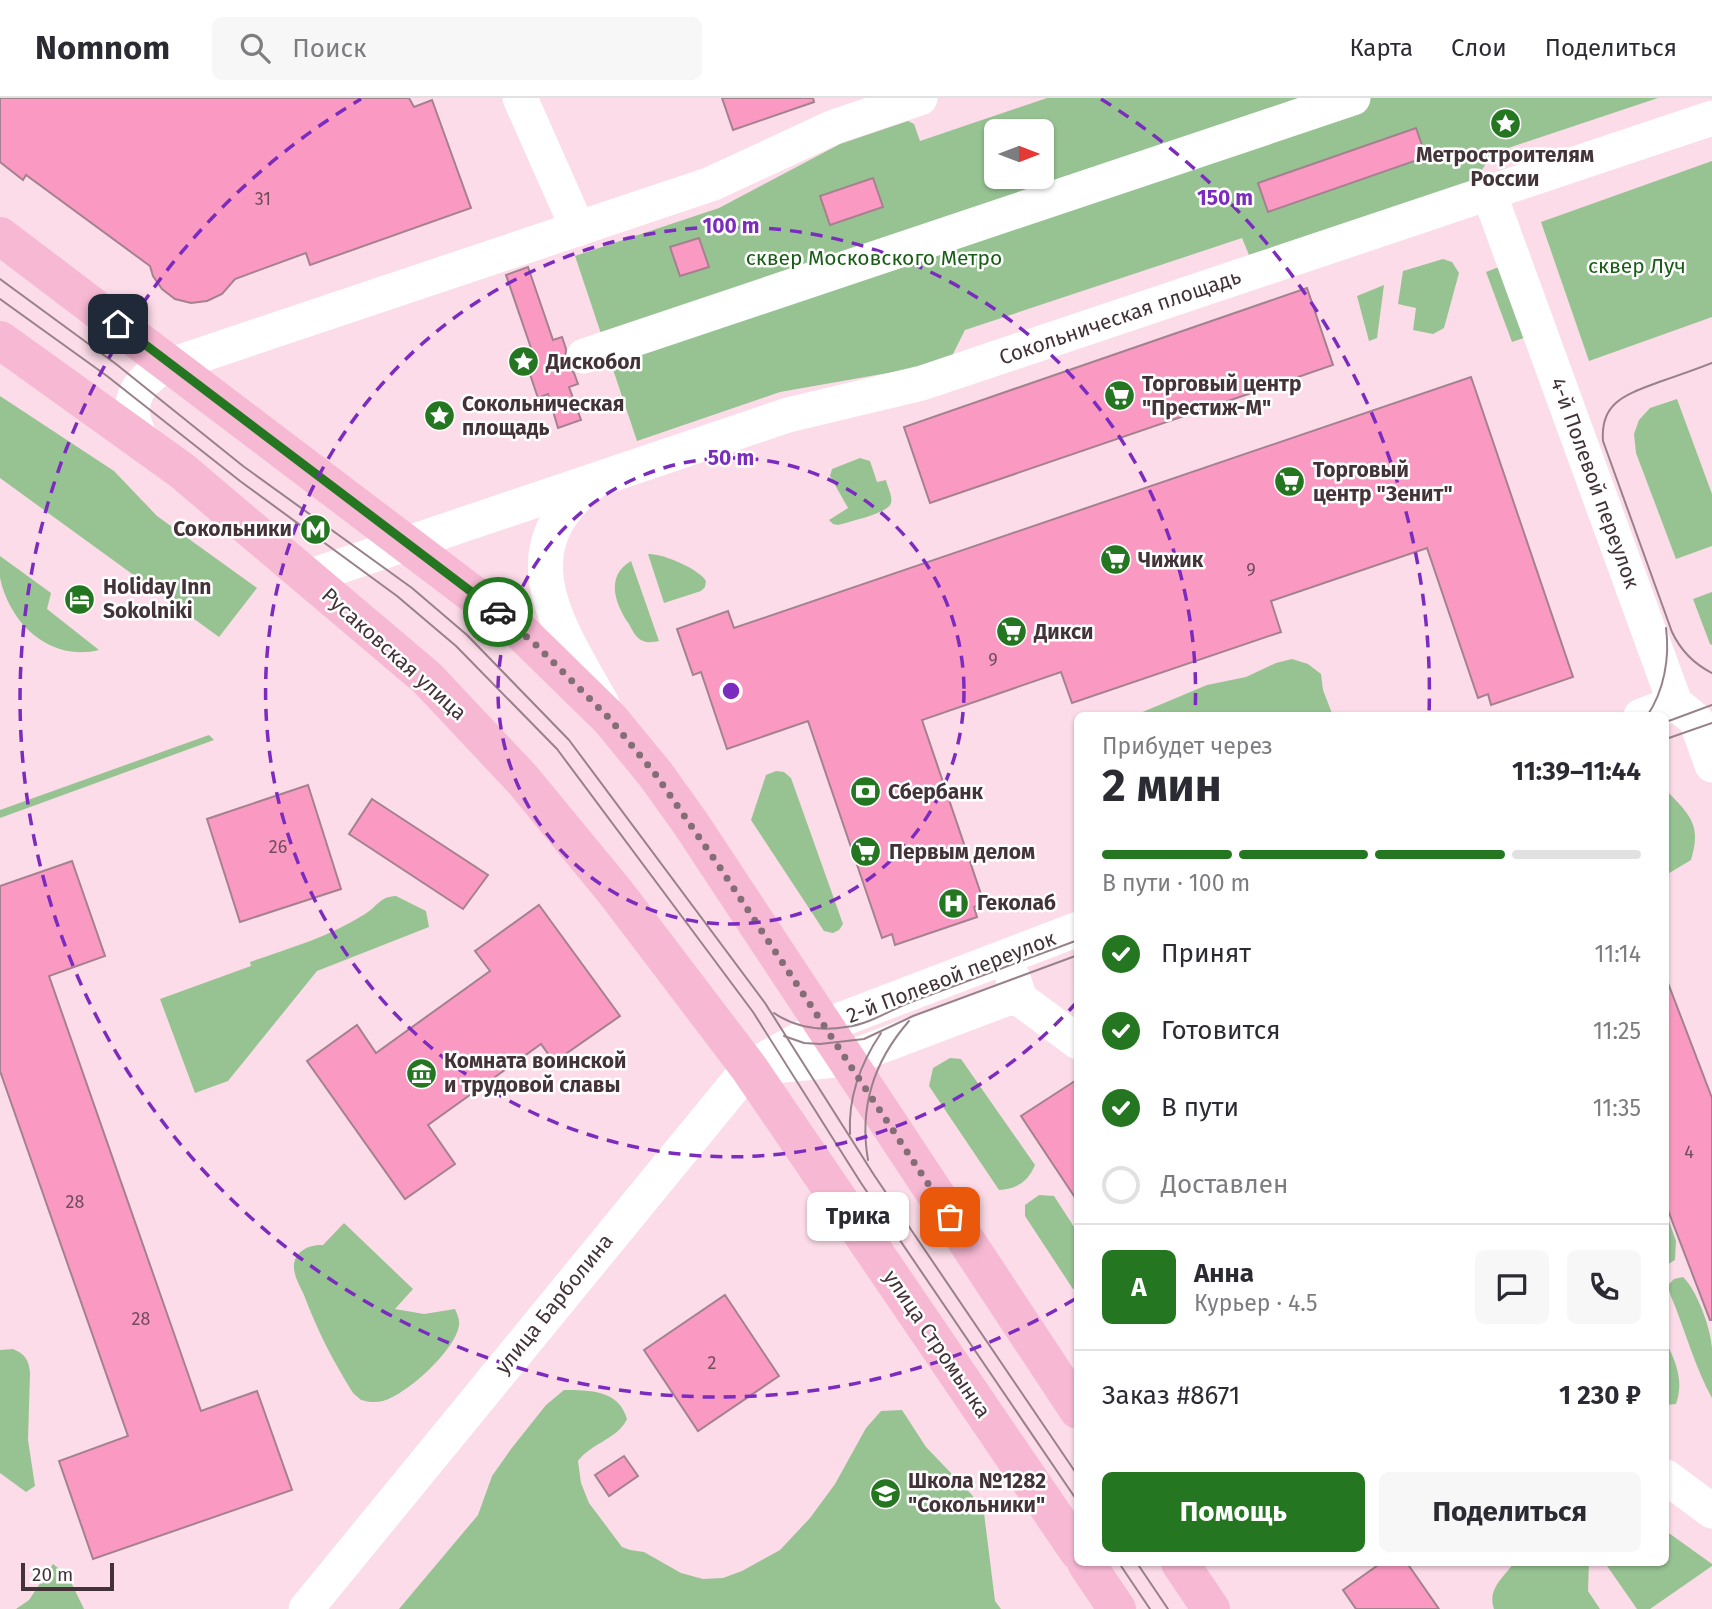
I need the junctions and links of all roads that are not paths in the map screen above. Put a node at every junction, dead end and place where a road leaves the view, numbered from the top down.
1 (520, 98) edge
2 (920, 98) edge
3 (1353, 98) edge
4 (1712, 118) edge
5 (1489, 193) junction
6 (578, 229) junction
7 (0, 236) edge
8 (0, 340) edge
9 (584, 356) dead end
10 (171, 364) junction
11 (144, 443) junction
12 (597, 480) junction
13 (407, 543) junction
14 (308, 577) junction
15 (1694, 712) edge
16 (1669, 714) edge
17 (610, 719) junction
18 (1712, 765) edge
19 (1074, 931) edge
20 (1005, 957) junction
21 (1020, 999) junction
22 (824, 1026) junction
23 (1074, 1039) edge
24 (847, 1059) junction
25 (749, 1068) junction
26 (1074, 1404) edge
27 (1669, 1479) edge
28 (1712, 1511) edge
29 (1074, 1545) edge
30 (1088, 1566) edge
31 (1182, 1566) edge
32 (306, 1609) edge
33 (1117, 1609) edge
34 (1211, 1609) edge

1 - 6 street
2 - 6 street
3 - 9 street
4 - 5 street, Сокольническая площадь
5 - 12 street, Сокольническая площадь
5 - 15 street, 4-й Полевой переулок
6 - 10 street
7 - 10 main road
8 - 11 main road, Русаковская улица
10 - 11 street
10 - 13 main road
11 - 14 main road, Русаковская улица
12 - 13 street, Сокольническая площадь
12 - 17 street
13 - 14 street, Сокольническая площадь
13 - 17 main road
14 - 25 main road, Русаковская улица
15 - 16 street
15 - 18 street, 4-й Полевой переулок
17 - 22 main road
19 - 20 street, 2-й Полевой переулок
20 - 21 street
20 - 22 street, 2-й Полевой переулок
21 - 23 street
21 - 24 street, 2-й Полевой переулок
22 - 24 main road
22 - 25 street, улица Барболина
24 - 25 street, 2-й Полевой переулок
24 - 26 main road
25 - 29 main road, улица Стромынка
25 - 32 street, улица Барболина
27 - 28 street
30 - 33 main road
31 - 34 main road

